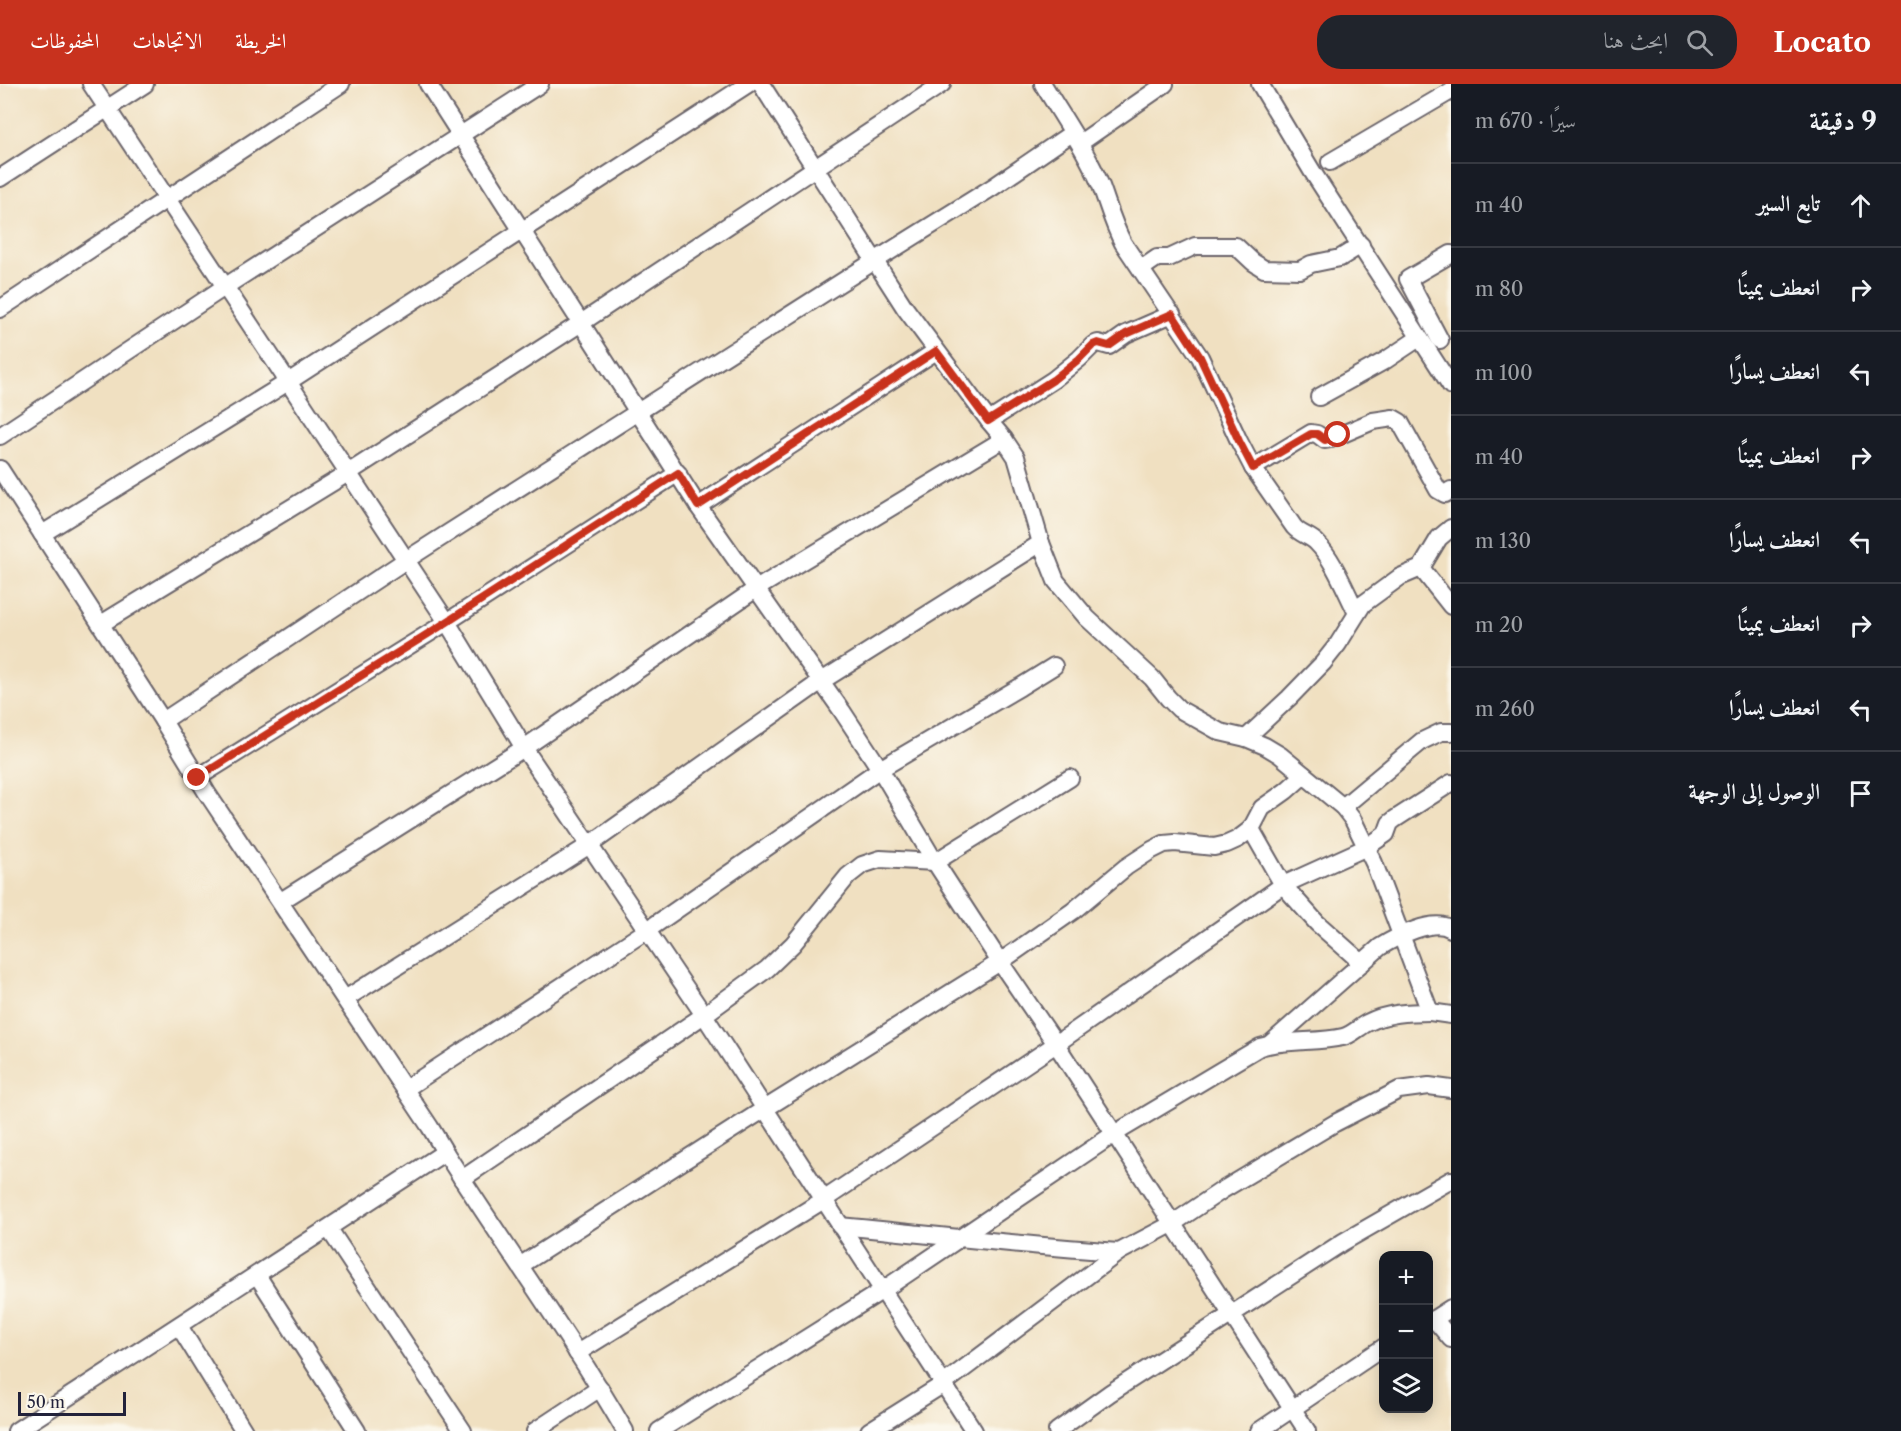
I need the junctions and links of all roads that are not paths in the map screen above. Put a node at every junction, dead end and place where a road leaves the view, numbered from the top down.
1 (91, 84) edge
2 (145, 84) edge
3 (341, 84) edge
4 (428, 84) edge
5 (540, 84) edge
6 (748, 84) edge
7 (761, 84) edge
8 (942, 84) edge
9 (1043, 84) edge
10 (1165, 84) edge
11 (1260, 84) edge
12 (1451, 91) edge
13 (107, 109) junction
14 (460, 134) junction
15 (1076, 138) junction
16 (1330, 162) dead end
17 (816, 167) junction
18 (0, 178) edge
19 (166, 198) junction
20 (522, 232) junction
21 (1361, 245) junction
22 (1451, 254) edge
23 (876, 260) junction
24 (1141, 269) junction
25 (226, 286) junction
26 (0, 309) edge
27 (1172, 314) junction
28 (581, 323) junction
29 (1419, 338) junction
30 (1440, 340) dead end
31 (936, 351) junction
32 (288, 382) junction
33 (1451, 386) edge
34 (1319, 397) dead end
35 (638, 411) junction
36 (988, 421) junction
37 (0, 436) edge
38 (1004, 439) junction
39 (1253, 468) junction
40 (0, 470) edge
41 (348, 473) junction
42 (678, 473) junction
43 (1451, 490) edge
44 (698, 506) junction
45 (1451, 528) edge
46 (42, 534) junction
47 (1041, 543) junction
48 (406, 560) junction
49 (1421, 568) junction
50 (756, 589) junction
51 (1451, 606) edge
52 (1357, 613) junction
53 (447, 622) junction
54 (101, 624) junction
55 (1054, 666) dead end
56 (820, 682) junction
57 (164, 721) junction
58 (1451, 732) edge
59 (1246, 738) junction
60 (524, 748) junction
61 (880, 769) junction
62 (1304, 776) junction
63 (197, 778) junction
64 (1070, 778) dead end
65 (1451, 783) edge
66 (1343, 807) junction
67 (1251, 829) junction
68 (588, 846) junction
69 (1367, 847) junction
70 (935, 862) junction
71 (1283, 885) junction
72 (280, 901) junction
73 (1451, 929) edge
74 (646, 931) junction
75 (1400, 936) junction
76 (1000, 962) junction
77 (1362, 963) junction
78 (345, 999) junction
79 (1430, 1012) junction
80 (704, 1015) junction
81 (1451, 1015) edge
82 (1271, 1043) junction
83 (1056, 1044) junction
84 (405, 1089) junction
85 (1451, 1089) edge
86 (763, 1110) junction
87 (1114, 1134) junction
88 (445, 1152) junction
89 (462, 1179) junction
90 (1451, 1180) edge
91 (822, 1201) junction
92 (1172, 1224) junction
93 (840, 1226) junction
94 (329, 1229) junction
95 (961, 1237) junction
96 (1119, 1252) junction
97 (521, 1265) junction
98 (257, 1275) junction
99 (883, 1290) junction
100 (1451, 1308) edge
101 (1232, 1314) junction
102 (1433, 1320) edge
103 (1433, 1323) edge
104 (179, 1326) junction
105 (1451, 1339) edge
106 (1379, 1350) edge
107 (577, 1353) junction
108 (942, 1385) junction
109 (600, 1388) junction
110 (1293, 1407) junction
111 (43, 1425) edge
112 (240, 1429) edge
113 (16, 1431) edge
114 (357, 1431) edge
115 (463, 1431) edge
116 (535, 1431) edge
117 (625, 1431) edge
118 (659, 1431) edge
119 (869, 1431) edge
120 (974, 1431) edge
121 (1057, 1431) edge
122 (1259, 1431) edge
123 (1307, 1431) edge

1 - 13 street
2 - 13 street
3 - 19 street
4 - 14 street
5 - 14 street
6 - 20 street
7 - 17 street
8 - 17 street
9 - 15 street
10 - 15 street
11 - 21 street
12 - 16 street
13 - 18 street
13 - 19 street
14 - 20 street
14 - 25 street
15 - 23 street
15 - 24 street
17 - 23 street
17 - 28 street
19 - 25 street
19 - 26 street
20 - 28 street
20 - 32 street
21 - 24 street
21 - 29 street
22 - 30 street
23 - 31 street
23 - 35 street
24 - 27 street
25 - 32 street
25 - 37 street
27 - 36 street
27 - 39 street
28 - 35 street
28 - 41 street
29 - 33 street
29 - 34 street
31 - 36 street
31 - 44 street
32 - 41 street
32 - 46 street
35 - 42 street
35 - 48 street
36 - 38 street
38 - 47 street
38 - 50 street
39 - 43 street
39 - 52 street
40 - 46 street
41 - 48 street
41 - 54 street
42 - 44 street
42 - 53 street
44 - 50 street
45 - 49 street
46 - 54 street
47 - 56 street
47 - 59 street
48 - 53 street
48 - 57 street
49 - 51 street
49 - 52 street
50 - 56 street
50 - 60 street
52 - 59 street
53 - 60 street
53 - 63 street
54 - 57 street
55 - 61 street
56 - 61 street
56 - 68 street
57 - 63 street
58 - 66 street
59 - 62 street
60 - 68 street
60 - 72 street
61 - 70 street
61 - 74 street
62 - 66 street
62 - 67 street
63 - 72 street
64 - 70 street
65 - 69 street
66 - 69 street
67 - 71 street
67 - 76 street
68 - 74 street
68 - 78 street
69 - 71 street
69 - 75 street
70 - 76 street
70 - 80 street
71 - 77 street
71 - 83 street
72 - 78 street
73 - 75 street
74 - 80 street
74 - 84 street
75 - 77 street
75 - 79 street
76 - 83 street
76 - 86 street
77 - 82 street
78 - 84 street
79 - 81 street
79 - 82 street
80 - 86 street
80 - 89 street
82 - 87 street
83 - 87 street
83 - 91 street
84 - 88 street
85 - 92 street
86 - 91 street
86 - 97 street
87 - 92 street
87 - 95 street
88 - 89 street
88 - 94 street
89 - 97 street
90 - 101 street
91 - 93 street
91 - 107 street
92 - 96 street
92 - 101 street
93 - 95 street
93 - 99 street
94 - 98 street
94 - 115 street
95 - 96 street
95 - 99 street
96 - 108 street
97 - 107 street
98 - 104 street
98 - 114 street
99 - 108 street
99 - 118 street
100 - 102 street
101 - 110 street
101 - 121 street
103 - 105 street
104 - 111 street
104 - 112 street
106 - 110 street
107 - 109 street
108 - 119 street
108 - 120 street
109 - 116 street
109 - 117 street
110 - 122 street
110 - 123 street
111 - 113 street

